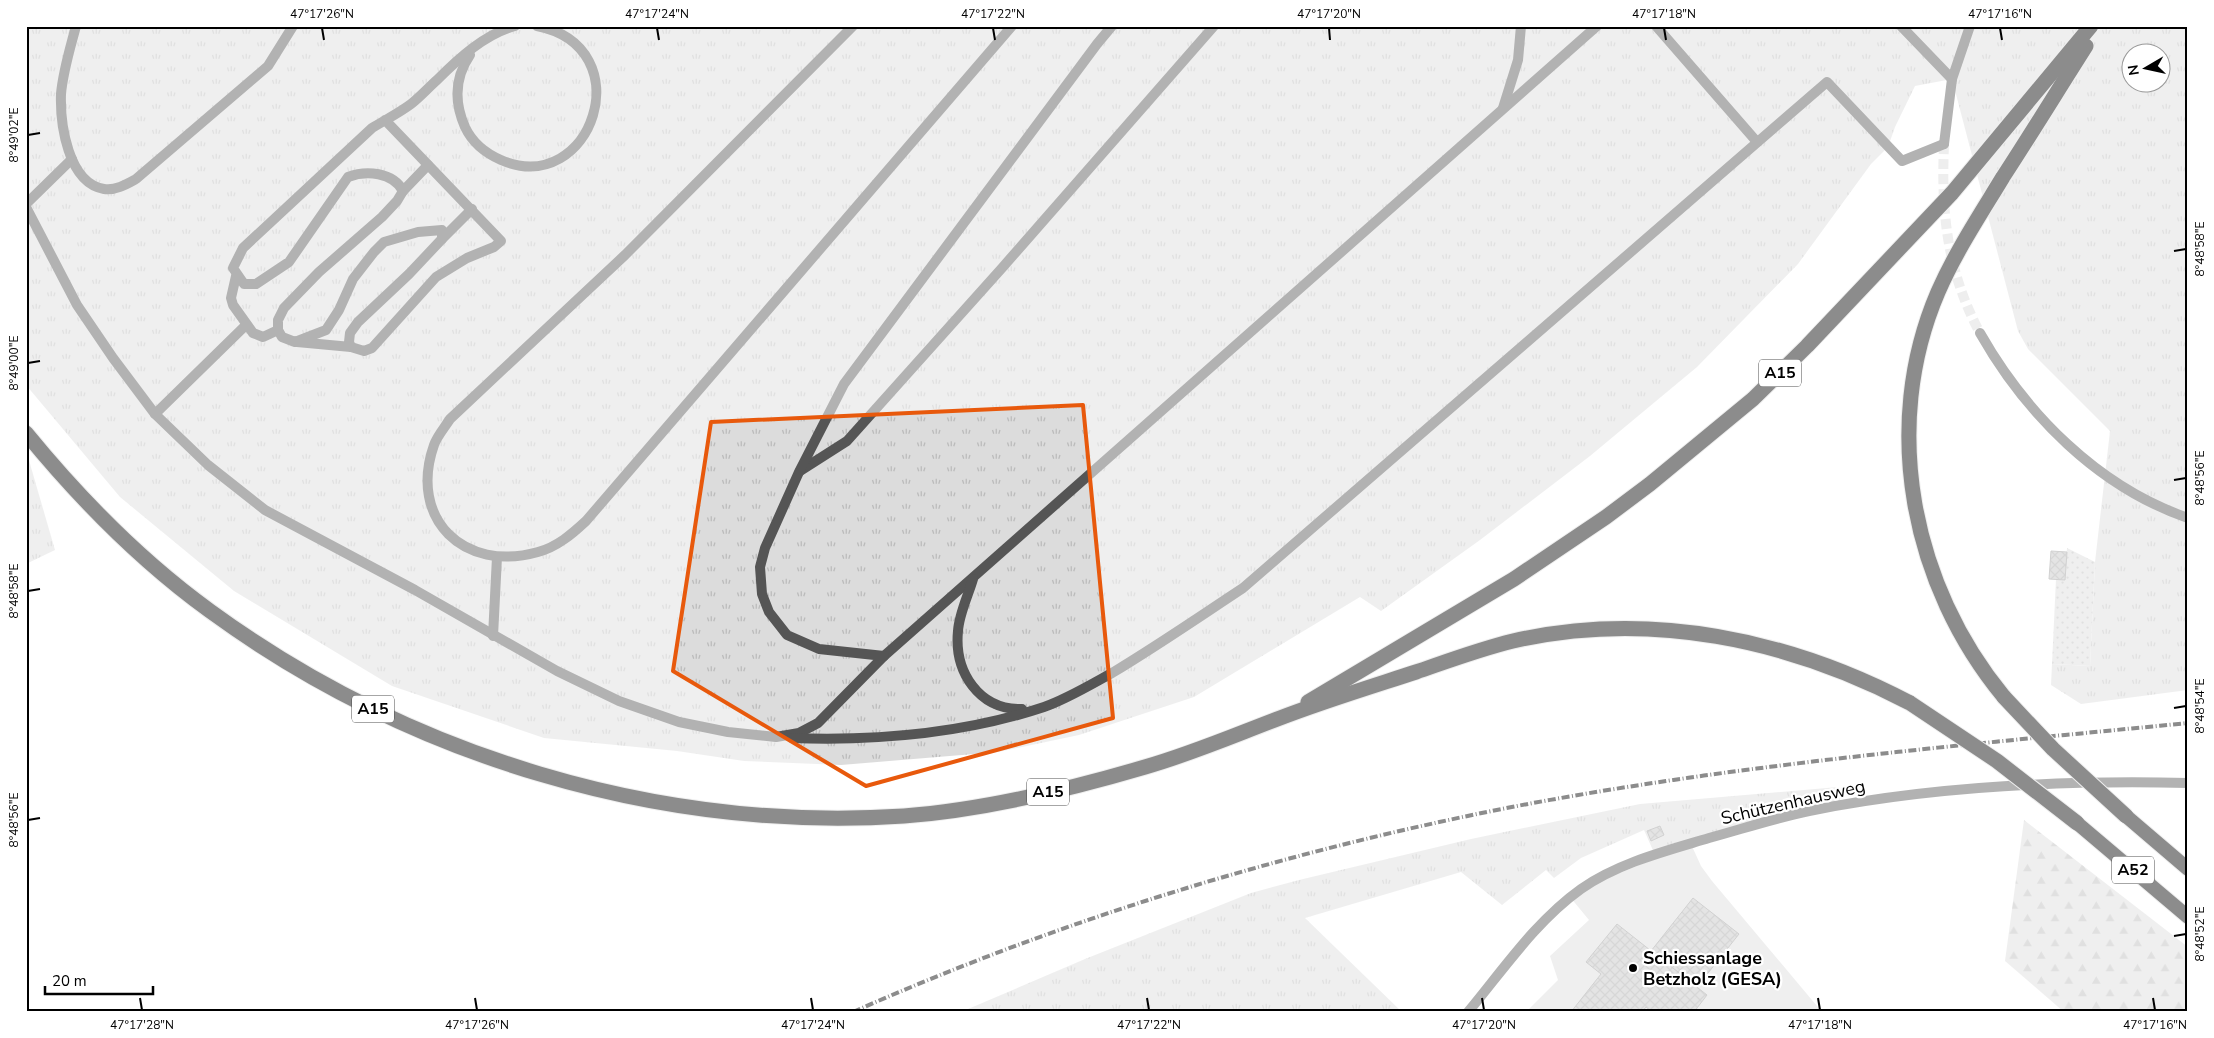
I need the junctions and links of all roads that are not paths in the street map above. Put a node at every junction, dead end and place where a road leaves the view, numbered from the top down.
1 (76, 26) edge
2 (293, 26) edge
3 (492, 26) edge
4 (516, 26) edge
5 (537, 26) edge
6 (853, 26) edge
7 (1012, 26) edge
8 (1112, 26) edge
9 (1214, 26) edge
10 (1521, 26) edge
11 (1597, 26) edge
12 (1656, 26) edge
13 (1901, 26) edge
14 (1970, 26) edge
15 (2091, 26) edge
16 (2098, 26) edge
17 (1588, 30) edge
18 (474, 48) junction
19 (1952, 78) junction
20 (1503, 109) junction
21 (385, 120) junction
22 (1757, 142) junction
23 (72, 159) junction
24 (428, 164) junction
25 (403, 191) junction
26 (26, 206) edge
27 (472, 209) junction
28 (442, 239) junction
29 (236, 276) junction
30 (246, 325) junction
31 (278, 330) junction
32 (1980, 333) tunnel mouth
33 (295, 342) junction
34 (351, 347) junction
35 (156, 414) junction
36 (26, 433) edge
37 (799, 472) junction
38 (2188, 518) edge
39 (497, 557) junction
40 (974, 578) junction
41 (493, 636) junction
42 (884, 656) junction
43 (1044, 706) junction
44 (1284, 717) junction
45 (776, 737) junction
46 (2188, 783) edge
47 (2126, 816) joint
48 (2077, 823) joint
49 (2188, 869) edge
50 (2188, 917) edge
51 (1468, 1012) edge

1 - 23 street
2 - 23 street
3 - 18 street
4 - 18 street
5 - 18 street
6 - 39 street
7 - 39 street
8 - 37 street
9 - 37 street
10 - 20 street
11 - 17 street
12 - 22 street
13 - 19 street
14 - 19 street
15 - 44 highway, A15
16 - 47 highway, bridge
17 - 20 street
18 - 21 street
19 - 22 street
20 - 40 street
21 - 24 street
21 - 29 street
22 - 43 street
23 - 26 street
24 - 25 street
24 - 27 street
25 - 29 street
25 - 31 street
26 - 35 street
27 - 28 street
27 - 34 street
28 - 33 street
28 - 34 street
29 - 30 street
30 - 31 street
30 - 35 street
31 - 33 street
32 - 38 street
33 - 34 street
35 - 41 street
36 - 44 highway, A15
37 - 42 street
39 - 41 street
40 - 42 street
40 - 43 street
41 - 45 street
42 - 45 street
43 - 45 street
44 - 48 highway, bridge
46 - 51 street, Schützenhausweg
47 - 49 highway, A52
48 - 50 highway, A52

